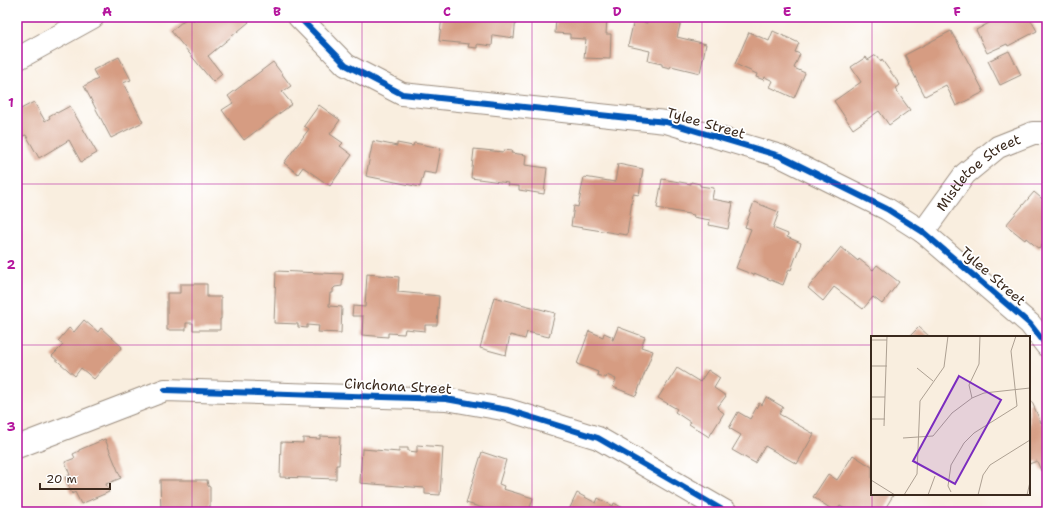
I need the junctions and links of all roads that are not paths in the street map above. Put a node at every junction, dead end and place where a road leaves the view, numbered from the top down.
1 (93, 17) edge
2 (299, 17) edge
3 (17, 59) edge
4 (1047, 133) edge
5 (923, 232) junction
6 (1047, 346) edge
7 (17, 447) edge
8 (726, 512) edge

1 - 3 street
2 - 5 street, Tylee Street
4 - 5 street, Mistletoe Street
5 - 6 street, Tylee Street
7 - 8 street, Cinchona Street

